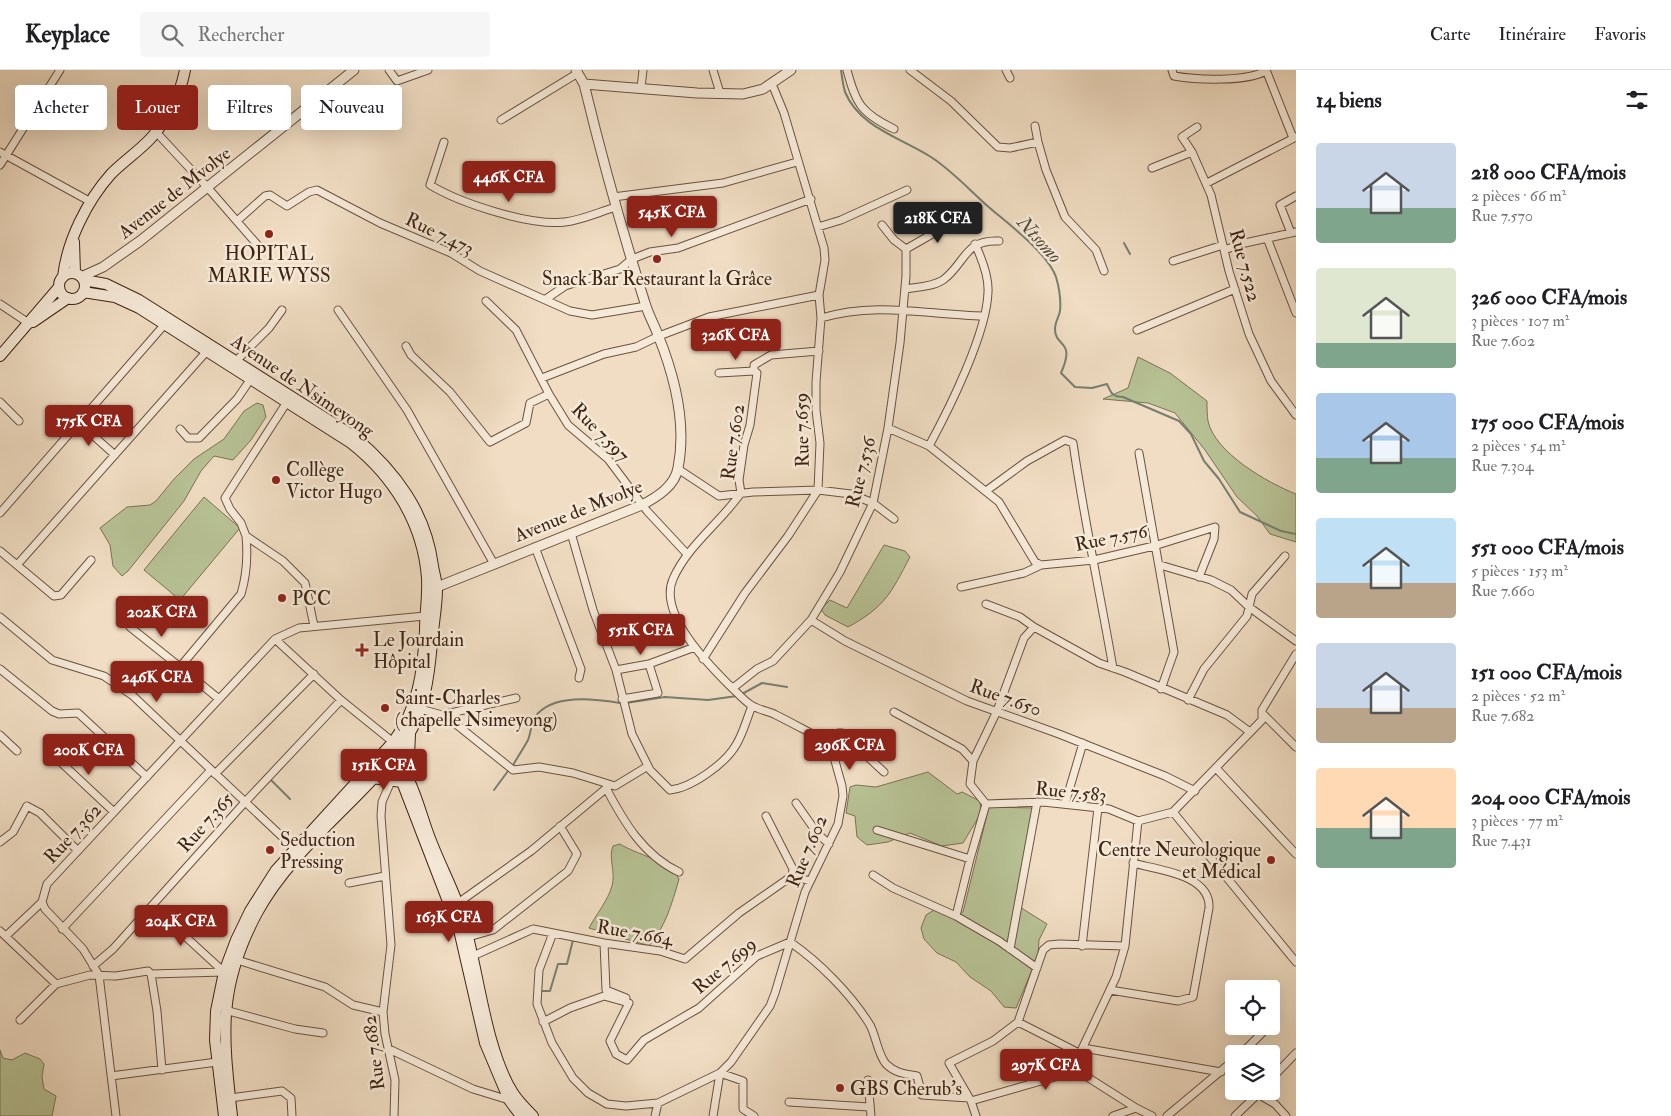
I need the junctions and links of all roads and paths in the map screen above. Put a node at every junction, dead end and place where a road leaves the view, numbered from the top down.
1 (60, 70) edge
2 (185, 70) edge
3 (354, 70) edge
4 (389, 70) edge
5 (428, 70) edge
6 (643, 70) edge
7 (713, 70) edge
8 (847, 70) edge
9 (910, 70) edge
10 (1006, 70) edge
11 (1172, 70) edge
12 (577, 71) edge
13 (789, 71) edge
14 (1266, 71) edge
15 (1010, 78) dead end
16 (584, 84) junction
17 (772, 84) junction
18 (641, 88) junction
19 (720, 93) junction
20 (501, 120) dead end
21 (1035, 126) dead end
22 (1197, 127) dead end
23 (894, 129) dead end
24 (156, 132) junction
25 (1295, 137) edge
26 (444, 142) dead end
27 (1038, 142) junction
28 (1192, 152) junction
29 (2, 154) edge
30 (797, 162) junction
31 (0, 165) edge
32 (1152, 168) dead end
33 (1207, 184) junction
34 (208, 188) junction
35 (907, 190) dead end
36 (1296, 196) edge
37 (613, 197) junction
38 (810, 199) junction
39 (91, 202) junction
40 (616, 206) junction
41 (236, 221) junction
42 (955, 221) dead end
43 (882, 225) dead end
44 (818, 227) junction
45 (1294, 233) edge
46 (1267, 238) junction
47 (74, 239) junction
48 (999, 241) dead end
49 (975, 244) junction
50 (1224, 248) junction
51 (261, 249) dead end
52 (906, 249) junction
53 (632, 259) junction
54 (1173, 261) dead end
55 (1104, 271) dead end
56 (63, 277) junction
57 (80, 277) junction
58 (59, 287) junction
59 (904, 289) junction
60 (1235, 289) junction
61 (83, 292) junction
62 (819, 295) junction
63 (68, 298) junction
64 (546, 299) junction
65 (486, 301) dead end
66 (0, 304) edge
67 (646, 306) junction
68 (902, 309) junction
69 (282, 310) dead end
70 (338, 310) dead end
71 (1296, 313) edge
72 (984, 316) junction
73 (821, 318) junction
74 (30, 324) junction
75 (165, 324) junction
76 (1137, 330) dead end
77 (659, 336) junction
78 (406, 346) dead end
79 (208, 351) junction
80 (819, 351) junction
81 (0, 356) edge
82 (236, 361) junction
83 (754, 371) junction
84 (719, 373) dead end
85 (542, 378) junction
86 (250, 380) junction
87 (549, 394) junction
88 (0, 402) edge
89 (287, 402) junction
90 (1296, 415) edge
91 (20, 421) dead end
92 (79, 423) junction
93 (888, 428) junction
94 (180, 429) dead end
95 (929, 446) junction
96 (1139, 453) dead end
97 (115, 455) junction
98 (678, 469) junction
99 (818, 490) junction
100 (986, 491) junction
101 (741, 493) junction
102 (873, 503) junction
103 (642, 505) junction
104 (0, 513) edge
105 (894, 519) dead end
106 (571, 533) junction
107 (246, 536) junction
108 (535, 546) junction
109 (1154, 546) junction
110 (0, 551) edge
111 (687, 554) junction
112 (1285, 556) dead end
113 (91, 560) dead end
114 (1094, 560) junction
115 (494, 564) junction
116 (1160, 564) junction
117 (17, 565) junction
118 (1041, 565) junction
119 (1199, 577) junction
120 (960, 587) dead end
121 (432, 589) junction
122 (986, 604) dead end
123 (1249, 607) junction
124 (425, 616) junction
125 (0, 617) edge
126 (811, 620) junction
127 (314, 626) junction
128 (130, 627) dead end
129 (1034, 627) junction
130 (275, 639) junction
131 (1296, 641) edge
132 (695, 647) junction
133 (1296, 654) edge
134 (703, 659) junction
135 (649, 664) junction
136 (180, 667) junction
137 (1113, 668) junction
138 (0, 669) edge
139 (616, 670) junction
140 (314, 674) junction
141 (579, 678) dead end
142 (733, 688) junction
143 (1161, 689) junction
144 (516, 698) dead end
145 (219, 699) junction
146 (622, 699) junction
147 (341, 700) junction
148 (1188, 700) junction
149 (752, 706) junction
150 (420, 709) junction
151 (997, 711) junction
152 (894, 712) dead end
153 (1263, 714) junction
154 (442, 715) junction
155 (1250, 732) junction
156 (410, 733) junction
157 (0, 735) edge
158 (181, 740) junction
159 (830, 743) junction
160 (1083, 743) junction
161 (1296, 747) edge
162 (17, 751) dead end
163 (388, 753) junction
164 (52, 754) dead end
165 (973, 761) junction
166 (648, 766) junction
167 (1216, 768) junction
168 (213, 772) junction
169 (884, 772) dead end
170 (146, 777) junction
171 (372, 778) junction
172 (401, 779) junction
173 (607, 787) junction
174 (1195, 791) junction
175 (246, 801) junction
176 (1037, 802) junction
177 (796, 803) dead end
178 (986, 804) junction
179 (1065, 804) junction
180 (1098, 808) junction
181 (114, 812) junction
182 (1173, 812) junction
183 (766, 816) dead end
184 (1138, 821) junction
185 (560, 826) junction
186 (878, 830) dead end
187 (0, 842) edge
188 (829, 844) junction
189 (295, 849) junction
190 (78, 851) junction
191 (1296, 854) edge
192 (970, 859) junction
193 (1133, 864) junction
194 (679, 872) dead end
195 (872, 875) dead end
196 (385, 876) junction
197 (792, 876) junction
198 (810, 881) junction
199 (349, 883) dead end
200 (42, 902) junction
201 (458, 903) junction
202 (152, 906) junction
203 (956, 916) junction
204 (62, 928) junction
205 (0, 931) edge
206 (553, 933) junction
207 (6, 936) junction
208 (464, 938) junction
209 (790, 942) junction
210 (604, 943) junction
211 (1082, 946) junction
212 (1125, 946) junction
213 (1010, 949) junction
214 (473, 956) junction
215 (237, 960) junction
216 (1296, 962) edge
217 (93, 966) junction
218 (1036, 968) junction
219 (224, 972) junction
220 (151, 974) junction
221 (98, 975) junction
222 (56, 984) junction
223 (1110, 990) junction
224 (629, 999) dead end
225 (225, 1010) junction
226 (383, 1012) junction
227 (20, 1020) dead end
228 (543, 1022) junction
229 (1018, 1022) junction
230 (323, 1033) dead end
231 (1261, 1035) edge
232 (1250, 1045) edge
233 (389, 1049) junction
234 (1082, 1051) junction
235 (1296, 1053) edge
236 (217, 1062) junction
237 (1073, 1068) junction
238 (1225, 1068) edge
239 (1280, 1069) edge
240 (162, 1070) junction
241 (1220, 1072) junction
242 (720, 1073) junction
243 (111, 1076) junction
244 (868, 1080) dead end
245 (230, 1098) junction
246 (970, 1099) junction
247 (508, 1100) junction
248 (1251, 1100) edge
249 (1270, 1100) edge
250 (789, 1102) dead end
251 (658, 1103) junction
252 (869, 1107) junction
253 (1136, 1108) junction
254 (116, 1116) edge
255 (224, 1116) edge
256 (232, 1116) edge
257 (292, 1116) edge
258 (394, 1116) edge
259 (521, 1116) edge
260 (533, 1116) edge
261 (655, 1116) edge
262 (712, 1116) edge
263 (754, 1116) edge
264 (871, 1116) edge
265 (976, 1116) edge
266 (1113, 1116) edge
267 (1152, 1116) edge
268 (1167, 1116) edge
269 (1235, 1116) edge
270 (1286, 1116) edge

1 - 29 street
2 - 24 main road
3 - 34 street, Avenue de Mvolye
4 - 5 street
6 - 18 street
7 - 19 street
8 - 23 street
9 - 27 street
10 - 15 street
11 - 14 street
12 - 16 street, Avenue de Mvolye
12 - 20 street
13 - 17 street
14 - 25 street
16 - 18 street
16 - 37 street, Avenue de Mvolye
17 - 19 street
17 - 30 street, Rue 7.659
18 - 19 street
21 - 27 street
22 - 28 street, Rue 7.522
24 - 34 street
24 - 39 main road
25 - 33 street
26 - 40 street
27 - 55 street
28 - 32 street
28 - 33 street, Rue 7.522
29 - 31 street
29 - 39 street
30 - 37 street
30 - 38 street, Rue 7.659
33 - 50 street, Rue 7.522
34 - 41 street
34 - 57 street, Avenue de Mvolye
35 - 44 street
36 - 45 street
37 - 40 street, Avenue de Mvolye
38 - 44 street, Rue 7.659
38 - 53 street
39 - 47 main road
40 - 53 street, Avenue de Mvolye
41 - 51 street
41 - 64 street, Rue 7.473
42 - 52 street
43 - 52 street
44 - 62 street, Rue 7.659
45 - 46 street
46 - 50 street
46 - 71 street
47 - 56 main road
47 - 57 main road
48 - 49 street
49 - 59 street
49 - 72 street
50 - 54 street
50 - 60 street, Rue 7.522
52 - 59 street, Rue 7.536
53 - 64 street
53 - 67 street, Avenue de Mvolye
56 - 57 main road
56 - 58 main road
57 - 61 main road
57 - 82 main road, Avenue de Nsimeyong
58 - 63 main road
58 - 74 main road
59 - 68 street, Rue 7.536
60 - 76 street
60 - 90 street, Rue 7.522
61 - 63 main road
61 - 75 main road, Avenue de Nsimeyong
62 - 73 street, Rue 7.659
62 - 77 street
63 - 74 main road
64 - 67 street, Rue 7.473
65 - 85 street, Rue 7.597
66 - 74 street
67 - 77 street, Avenue de Mvolye
68 - 72 street
68 - 73 street
68 - 93 street, Rue 7.536
69 - 82 street
70 - 115 street
72 - 95 street
73 - 80 street, Rue 7.659
74 - 81 main road
75 - 79 main road, Avenue de Nsimeyong
75 - 92 street
77 - 85 street
77 - 98 street, Avenue de Mvolye
78 - 87 street
79 - 86 main road, Avenue de Nsimeyong
79 - 97 street
80 - 83 street
80 - 99 street, Rue 7.659
82 - 121 main road, Avenue de Nsimeyong
83 - 84 street
83 - 101 street, Rue 7.602
85 - 87 street, Rue 7.597
86 - 89 main road, Avenue de Nsimeyong
86 - 94 street
87 - 103 street, Rue 7.597
88 - 91 street
89 - 107 street
89 - 121 main road, Avenue de Nsimeyong
92 - 97 street
92 - 104 street
93 - 95 street
93 - 102 street, Rue 7.536
95 - 100 street
96 - 109 street
97 - 117 street
98 - 101 street
98 - 103 street, Avenue de Mvolye
99 - 101 street
99 - 102 street
99 - 134 street, Rue 7.659
100 - 114 street
100 - 118 street
101 - 111 street, Rue 7.602
102 - 105 street
102 - 126 street, Rue 7.536
103 - 106 street, Avenue de Mvolye
103 - 111 street, Rue 7.597
106 - 108 street, Avenue de Mvolye
106 - 139 street
107 - 127 street
107 - 136 street
108 - 115 street, Avenue de Mvolye
108 - 141 street
109 - 114 street, Rue 7.576
109 - 116 street
109 - 119 street, Rue 7.576
110 - 117 street
111 - 132 street, Rue 7.602
112 - 123 street
113 - 117 street
114 - 118 street, Rue 7.576
114 - 137 street
115 - 121 street, Avenue de Mvolye
116 - 119 street
116 - 143 street
118 - 120 street, Rue 7.576
119 - 123 street
121 - 124 main road, Avenue de Nsimeyong
121 - 150 main road, Avenue de Nsimeyong
122 - 129 street
123 - 131 street
123 - 148 street
124 - 127 street, Rue 7.362
124 - 163 main road, Avenue de Nsimeyong
125 - 158 street
126 - 142 street, Rue 7.536
126 - 151 street, Rue 7.650
127 - 130 street, Rue 7.362
128 - 136 street
129 - 137 street
129 - 151 street
130 - 140 street
130 - 145 street, Rue 7.362
132 - 134 street, Rue 7.602
132 - 135 street
133 - 153 street
134 - 142 street, Rue 7.602
135 - 139 street
135 - 146 street
136 - 145 street
137 - 143 street
138 - 170 street
139 - 146 street
140 - 147 street
140 - 168 street
142 - 149 street, Rue 7.602
143 - 148 street
144 - 154 street
145 - 158 street, Rue 7.362
146 - 166 street
147 - 163 street
147 - 175 street, Rue 7.365
148 - 155 street
149 - 159 street, Rue 7.602
149 - 166 street
150 - 154 street
150 - 156 main road, Avenue de Nsimeyong
151 - 160 street, Rue 7.650
151 - 165 street
152 - 165 street
153 - 155 street
153 - 161 street
154 - 173 street
155 - 167 street
156 - 163 main road, Avenue de Nsimeyong
156 - 172 main road
157 - 162 street
158 - 168 street
158 - 170 street, Rue 7.362
159 - 169 street
159 - 188 street, Rue 7.602
160 - 174 street, Rue 7.650
160 - 179 street
163 - 171 main road, Avenue de Nsimeyong
163 - 172 main road
163 - 189 main road, Avenue de Nsimeyong
164 - 181 street
165 - 178 street
166 - 173 street
167 - 174 street
167 - 191 street
168 - 175 street
168 - 204 street
170 - 181 street, Rue 7.362
171 - 172 main road
171 - 215 main road, Avenue de Nsimeyong
172 - 196 street, Rue 7.682
172 - 201 main road
172 - 208 main road
173 - 185 street
173 - 194 street
174 - 182 street
175 - 189 street
175 - 202 street, Rue 7.365
176 - 178 street, Rue 7.583
176 - 179 street, Rue 7.583
176 - 213 street
177 - 188 street
178 - 192 street
179 - 180 street, Rue 7.583
180 - 184 street, Rue 7.583
180 - 211 street
181 - 190 street, Rue 7.362
182 - 184 street
182 - 216 street
183 - 197 street
184 - 193 street
185 - 201 street
185 - 208 street
186 - 192 street
187 - 190 street
188 - 198 street, Rue 7.602
189 - 219 main road, Avenue de Nsimeyong
190 - 200 street, Rue 7.362
192 - 203 street
193 - 212 street
193 - 223 street
195 - 203 street
196 - 199 street
196 - 226 street, Rue 7.682
197 - 198 street
197 - 210 street, Rue 7.664
198 - 209 street, Rue 7.602
200 - 204 street
200 - 207 street
201 - 208 main road
202 - 217 street, Rue 7.365
202 - 219 street
203 - 213 street
204 - 217 street
205 - 207 street
206 - 210 street, Rue 7.664
206 - 214 street, Rue 7.664
206 - 228 street
207 - 222 street
208 - 214 main road
208 - 247 main road
209 - 228 street, Rue 7.699
209 - 242 street, Rue 7.602
209 - 246 street
210 - 224 street
211 - 212 street
211 - 218 street
212 - 223 street
213 - 218 street
214 - 260 main road
215 - 225 main road, Avenue de Nsimeyong
215 - 226 street
217 - 221 street
218 - 229 street
219 - 220 street
219 - 236 main road, Avenue de Nsimeyong
220 - 221 street
220 - 240 street
221 - 222 street
221 - 243 street
222 - 227 street
223 - 234 street
225 - 230 street
225 - 245 main road, Avenue de Nsimeyong
226 - 233 street, Rue 7.682
228 - 251 street
229 - 234 street
229 - 246 street
231 - 232 street
233 - 247 street
233 - 258 street, Rue 7.682
234 - 237 street
234 - 241 street
235 - 239 street
236 - 240 street
236 - 255 main road, Avenue de Nsimeyong
237 - 246 street
237 - 253 street
238 - 241 street
240 - 243 street
241 - 268 street
242 - 251 street
242 - 262 street
242 - 263 street
243 - 254 street
244 - 252 street
245 - 256 main road, Avenue de Nsimeyong
245 - 257 street
246 - 265 street
247 - 259 main road
248 - 269 street
249 - 270 street
250 - 252 street
251 - 261 street
252 - 264 street
253 - 266 street
253 - 267 street

